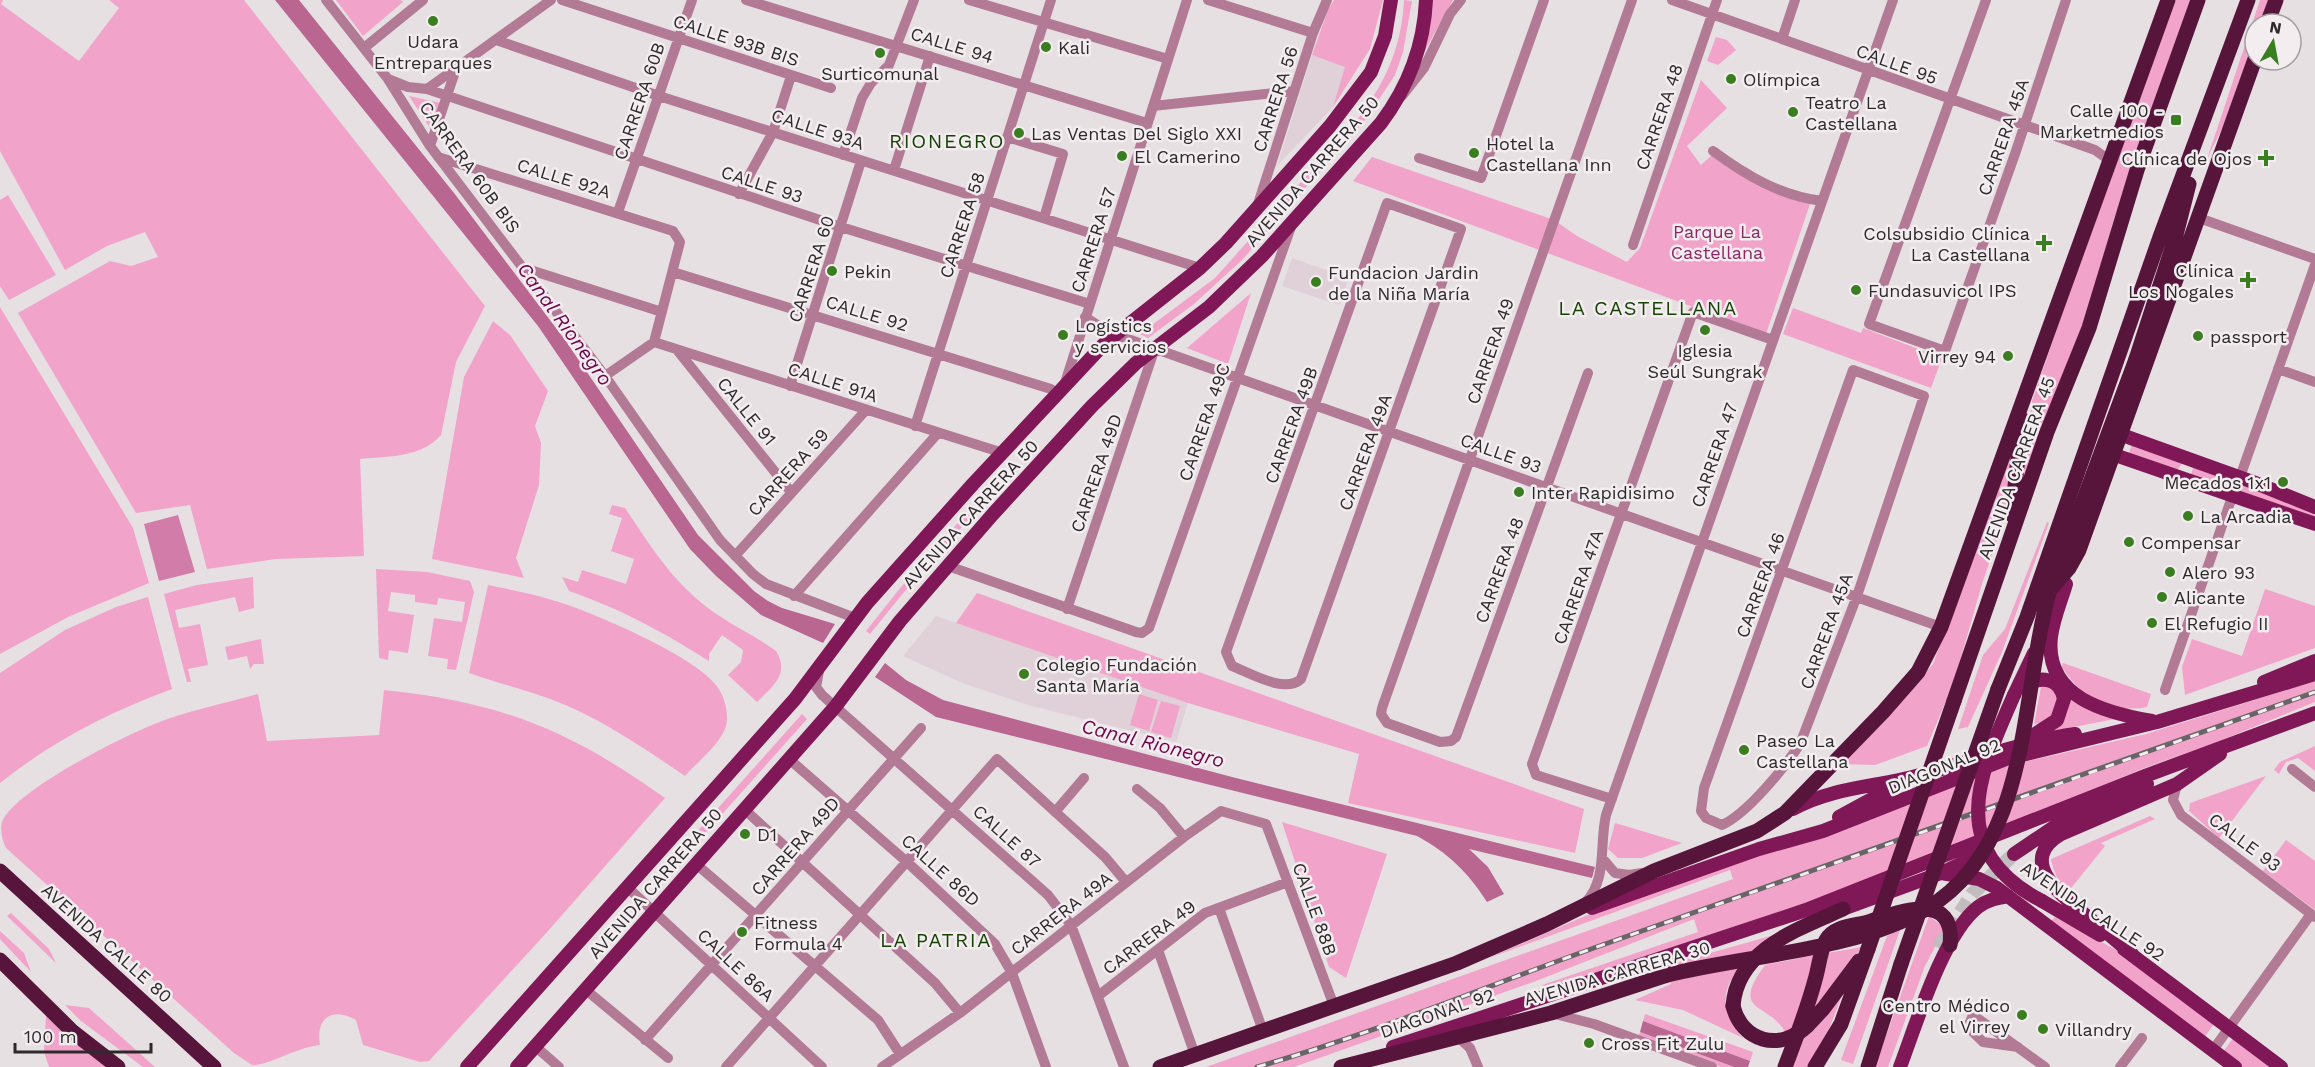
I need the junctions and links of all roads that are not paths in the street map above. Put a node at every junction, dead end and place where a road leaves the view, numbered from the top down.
1 (326, 0) edge
2 (423, 0) edge
3 (551, 0) edge
4 (562, 0) edge
5 (692, 0) edge
6 (747, 0) edge
7 (914, 0) edge
8 (969, 0) edge
9 (1051, 0) edge
10 (1187, 0) edge
11 (1208, 0) edge
12 (1327, 0) edge
13 (1391, 0) edge
14 (1426, 0) edge
15 (1461, 0) edge
16 (1544, 0) edge
17 (1632, 0) edge
18 (1672, 0) edge
19 (1692, 0) edge
20 (1795, 0) edge
21 (1893, 0) edge
22 (1986, 0) edge
23 (2066, 0) edge
24 (2168, 0) edge
25 (2198, 0) edge
26 (2248, 0) edge
27 (1715, 7) edge
28 (1043, 22) junction
29 (1313, 33) junction
30 (1783, 36) junction
31 (679, 39) junction
32 (496, 40) junction
33 (898, 45) junction
34 (364, 48) junction
35 (930, 56) junction
36 (1168, 59) junction
37 (457, 66) junction
38 (1869, 68) junction
39 (2250, 72) edge
40 (791, 76) junction
41 (388, 79) junction
42 (1024, 85) junction
43 (831, 88) dead end
44 (427, 89) junction
45 (1294, 91) junction
46 (659, 96) junction
47 (1951, 96) junction
48 (448, 98) junction
49 (1153, 106) junction
50 (1392, 108) junction
51 (2237, 108) junction
52 (2206, 118) junction
53 (1147, 123) junction
54 (2026, 123) junction
55 (773, 132) junction
56 (1007, 137) junction
57 (2115, 145) junction
58 (430, 146) junction
59 (1713, 151) dead end
60 (843, 155) junction
61 (438, 157) junction
62 (1419, 158) dead end
63 (636, 160) junction
64 (2109, 160) junction
65 (861, 161) junction
66 (894, 170) junction
67 (739, 194) junction
68 (988, 199) junction
69 (1822, 201) junction
70 (1257, 208) junction
71 (618, 212) junction
72 (1044, 218) junction
73 (2199, 218) junction
74 (1293, 221) junction
75 (841, 227) junction
76 (1461, 229) joint
77 (1110, 239) junction
78 (2175, 239) junction
79 (1633, 244) dead end
80 (2315, 259) edge
81 (966, 265) junction
82 (2315, 265) edge
83 (524, 268) junction
84 (1200, 268) junction
85 (673, 272) junction
86 (1090, 304) junction
87 (662, 312) junction
88 (814, 315) junction
89 (1085, 317) junction
90 (1115, 334) junction
91 (1773, 340) junction
92 (654, 342) junction
93 (1155, 348) junction
94 (678, 350) junction
95 (939, 352) junction
96 (2278, 369) junction
97 (1854, 370) joint
98 (1588, 373) dead end
99 (605, 376) junction
100 (1237, 376) junction
101 (2315, 382) edge
102 (790, 386) junction
103 (1057, 387) junction
104 (2025, 398) junction
105 (1316, 404) junction
106 (866, 410) junction
107 (915, 426) junction
108 (1390, 430) junction
109 (938, 433) junction
110 (2122, 435) junction
111 (1003, 453) junction
112 (2115, 455) junction
113 (1470, 459) junction
114 (2197, 461) junction
115 (2240, 477) junction
116 (2187, 481) junction
117 (1547, 487) junction
118 (2267, 488) junction
119 (790, 492) junction
120 (2232, 497) junction
121 (2315, 501) edge
122 (2315, 507) edge
123 (1621, 513) junction
124 (2315, 524) edge
125 (1701, 541) junction
126 (2079, 550) junction
127 (2006, 552) junction
128 (735, 556) junction
129 (948, 566) junction
130 (1784, 570) junction
131 (2066, 584) junction
132 (794, 596) junction
133 (1857, 596) junction
134 (1067, 609) junction
135 (2028, 617) junction
136 (855, 618) junction
137 (1941, 627) junction
138 (2315, 662) edge
139 (819, 670) junction
140 (2315, 674) edge
141 (1297, 683) joint
142 (2165, 690) dead end
143 (2014, 695) junction
144 (835, 707) junction
145 (2206, 708) junction
146 (2312, 715) edge
147 (2157, 722) junction
148 (921, 728) dead end
149 (1451, 741) joint
150 (2233, 744) junction
151 (2011, 747) junction
152 (789, 759) junction
153 (894, 759) junction
154 (2292, 769) dead end
155 (1920, 776) junction
156 (1084, 778) dead end
157 (2177, 784) junction
158 (2315, 787) edge
159 (1137, 789) dead end
160 (1612, 799) junction
161 (744, 809) junction
162 (848, 810) junction
163 (953, 810) junction
164 (1701, 811) joint
165 (1055, 812) junction
166 (1785, 813) junction
167 (2045, 816) junction
168 (1266, 824) joint
169 (1184, 837) junction
170 (1781, 842) junction
171 (2014, 854) tunnel mouth
172 (1601, 856) junction
173 (803, 861) junction
174 (907, 862) junction
175 (696, 864) junction
176 (0, 871) edge
177 (1654, 871) junction
178 (1941, 873) junction
179 (1126, 882) junction
180 (1288, 882) junction
181 (627, 887) junction
182 (2008, 896) junction
183 (1219, 908) junction
184 (1580, 908) junction
185 (1843, 909) junction
186 (654, 912) junction
187 (756, 914) junction
188 (861, 914) junction
189 (2313, 916) edge
190 (1547, 924) junction
191 (1071, 925) junction
192 (1719, 940) junction
193 (1944, 946) junction
194 (1868, 949) junction
195 (1158, 950) junction
196 (2132, 954) junction
197 (0, 960) edge
198 (712, 964) junction
199 (815, 965) junction
200 (1012, 973) junction
201 (586, 990) junction
202 (1098, 996) junction
203 (1334, 1006) junction
204 (960, 1013) junction
205 (1551, 1013) junction
206 (769, 1018) junction
207 (1841, 1024) junction
208 (2229, 1027) junction
209 (1263, 1031) junction
210 (1458, 1037) junction
211 (2142, 1038) dead end
212 (645, 1040) junction
213 (536, 1047) junction
214 (2018, 1047) junction
215 (2213, 1050) junction
216 (900, 1054) junction
217 (1195, 1055) junction
218 (668, 1058) dead end
219 (521, 1066) edge
220 (118, 1067) edge
221 (214, 1067) edge
222 (467, 1067) edge
223 (559, 1067) edge
224 (726, 1067) edge
225 (822, 1067) edge
226 (882, 1067) edge
227 (1046, 1067) edge
228 (1124, 1067) edge
229 (1160, 1067) edge
230 (1339, 1067) edge
231 (1478, 1067) edge
232 (1712, 1067) edge
233 (1785, 1067) edge
234 (1815, 1067) edge
235 (1825, 1067) edge
236 (1868, 1067) edge
237 (1893, 1067) edge
238 (1900, 1067) edge
239 (2045, 1067) edge
240 (2120, 1067) edge
241 (2235, 1067) edge
242 (2281, 1067) edge

1 - 34 street, CARRERA 60B BIS
2 - 34 street
3 - 32 street
4 - 31 street, CALLE 93B BIS
5 - 31 street, CARRERA 60B
6 - 33 street, CALLE 94
7 - 33 street
8 - 28 street
9 - 28 street, CARRERA 58
10 - 36 street, CARRERA 57
11 - 29 street
12 - 29 street, CARRERA 56
13 - 70 main road, AVENIDA CARRERA 50
14 - 50 main road
15 - 50 street, AVENIDA CARRERA 50
16 - 62 street
17 - 113 street, CARRERA 49
18 - 27 street, CALLE 95
19 - 27 street, CALLE 95
20 - 30 street
21 - 38 street, CARRERA 47
22 - 47 street
23 - 54 street, CARRERA 45A
24 - 57 highway, AVENIDA CARRERA 45
25 - 127 highway, AVENIDA CARRERA 45
26 - 52 highway
27 - 30 street, CALLE 95
27 - 79 street, CARRERA 48
28 - 36 street
28 - 42 street, CARRERA 58
29 - 45 street, CARRERA 56
30 - 38 street, CALLE 95
31 - 40 street, CALLE 93B BIS
31 - 46 street, CARRERA 60B
32 - 37 street
32 - 46 street, CALLE 93A
33 - 35 street, CALLE 94
33 - 60 street
34 - 41 street, CARRERA 60B BIS
35 - 42 street, CALLE 94
35 - 66 street
36 - 49 street, CARRERA 57
37 - 44 street
37 - 48 street
38 - 47 street, CALLE 95
38 - 69 street, CARRERA 47
39 - 51 highway
40 - 43 street, CALLE 93B BIS
40 - 55 street
41 - 44 street, CALLE 93
41 - 58 street, CARRERA 60B BIS
42 - 53 street, CALLE 94
42 - 56 street, CARRERA 58
44 - 48 street, CALLE 93
45 - 49 street
45 - 70 street, CARRERA 56
46 - 55 street, CALLE 93A
46 - 63 street, CARRERA 60B
47 - 54 street, CALLE 95
47 - 54 street, CARRERA 45A
48 - 58 street
48 - 63 street, CALLE 93
49 - 53 street, CARRERA 57
50 - 74 main road, AVENIDA CARRERA 50
51 - 73 highway
51 - 78 highway
52 - 78 highway
52 - 135 highway
53 - 77 street, CARRERA 57
54 - 57 street, CALLE 95
54 - 64 street, CALLE 95
55 - 60 street, CALLE 93A
55 - 67 street
56 - 68 street, CARRERA 58
56 - 72 street
57 - 64 highway, AVENIDA CARRERA 45
58 - 61 street, CARRERA 60B BIS
59 - 69 street
60 - 65 street, CALLE 93A
61 - 71 street, CALLE 92A
61 - 83 street, CARRERA 60B BIS
63 - 67 street, CALLE 93
63 - 71 street, CARRERA 60B
64 - 104 highway, AVENIDA CARRERA 45
65 - 66 street, CALLE 93A
65 - 75 street, CARRERA 60
66 - 68 street, CALLE 93A
67 - 75 street, CALLE 93
68 - 72 street, CALLE 93A
68 - 81 street, CARRERA 58
69 - 91 street, CARRERA 47
70 - 84 main road, AVENIDA CARRERA 50
71 - 85 street, CALLE 92A
72 - 77 street, CALLE 93A
73 - 80 street
73 - 110 highway
74 - 93 main road, AVENIDA CARRERA 50
74 - 100 street, CARRERA 49C
75 - 81 street, CALLE 93
75 - 88 street, CARRERA 60
76 - 105 street, CARRERA 49B
76 - 108 street, CARRERA 49A
77 - 84 street, CALLE 93A
77 - 86 street, CARRERA 57
78 - 205 highway, AVENIDA CARRERA 30, bridge
81 - 86 street, CALLE 93
81 - 95 street, CARRERA 58
82 - 96 street
83 - 87 street
83 - 99 street, CARRERA 60B BIS
84 - 90 main road, AVENIDA CARRERA 50
85 - 87 street
85 - 88 street, CALLE 92
86 - 89 street, CARRERA 57
87 - 92 street
88 - 95 street, CALLE 92
88 - 102 street, CARRERA 60
89 - 90 street, CALLE 93
89 - 103 street, CARRERA 57
90 - 93 street, CALLE 93
90 - 103 main road, AVENIDA CARRERA 50
91 - 123 street, CARRERA 47A
91 - 125 street, CARRERA 47
92 - 94 street, CALLE 91A
92 - 99 street
93 - 100 street, CALLE 93
93 - 129 main road, AVENIDA CARRERA 50
93 - 134 street, CARRERA 49D
94 - 102 street, CALLE 91A
94 - 119 street, CALLE 91
95 - 103 street, CALLE 92
95 - 107 street, CARRERA 58
96 - 101 street
96 - 115 street
97 - 130 street, CARRERA 46
97 - 133 street, CARRERA 45A
98 - 117 street, CARRERA 48
99 - 128 street, CARRERA 60B BIS
100 - 105 street, CALLE 93
100 - 134 street, CARRERA 49C
102 - 106 street, CALLE 91A
103 - 111 main road, AVENIDA CARRERA 50
104 - 127 highway
104 - 137 highway, AVENIDA CARRERA 45
105 - 108 street, CALLE 93
105 - 141 street, CARRERA 49B
106 - 107 street, CALLE 91A
106 - 119 street, CARRERA 59
107 - 109 street, CALLE 91A
108 - 113 street, CALLE 93
108 - 141 street, CARRERA 49A
109 - 111 street, CALLE 91A
109 - 132 street
110 - 112 highway
110 - 114 main road
111 - 136 main road, AVENIDA CARRERA 50
112 - 116 main road
112 - 126 highway
113 - 117 street, CALLE 93
113 - 149 street, CARRERA 49
114 - 115 main road
114 - 116 main road
115 - 118 main road
116 - 120 main road
117 - 123 street, CALLE 93
117 - 149 street, CARRERA 48
118 - 121 street
118 - 122 main road
119 - 128 street, CARRERA 59
120 - 124 main road
120 - 142 street
123 - 125 street, CALLE 93
123 - 160 street, CARRERA 47A
125 - 130 street, CALLE 93
125 - 160 street, CARRERA 47
126 - 131 main road
126 - 135 highway
127 - 194 highway, AVENIDA CARRERA 45, bridge
128 - 132 street, CARRERA 60B BIS
129 - 134 street
129 - 144 main road, AVENIDA CARRERA 50
130 - 133 street, CALLE 93
130 - 164 street, CARRERA 46
131 - 143 main road
131 - 147 main road
132 - 136 street, CARRERA 60B BIS
133 - 137 street, CALLE 93
133 - 164 street, CARRERA 45A
135 - 236 highway, bridge
136 - 139 main road, AVENIDA CARRERA 50
137 - 166 highway, AVENIDA CARRERA 45
138 - 145 main road
139 - 144 street, CALLE 87
139 - 181 main road, AVENIDA CARRERA 50
140 - 145 main road, DIAGONAL 92
143 - 151 main road, bridge
143 - 196 main road, AVENIDA CALLE 92, bridge
144 - 152 main road, AVENIDA CARRERA 50
144 - 153 street, CALLE 87
145 - 147 main road, DIAGONAL 92
146 - 150 main road, DIAGONAL 92
147 - 151 main road, DIAGONAL 92
147 - 170 main road, DIAGONAL 92
148 - 153 street, CARRERA 49D
150 - 157 main road
150 - 167 main road, DIAGONAL 92
150 - 171 main road
151 - 155 main road, DIAGONAL 92
152 - 161 main road, AVENIDA CARRERA 50
152 - 162 street, CALLE 86D
153 - 162 street, CARRERA 49D
153 - 163 street, CALLE 87
154 - 158 street
155 - 166 main road, DIAGONAL 92
155 - 170 main road
156 - 165 street
157 - 189 street, CALLE 93
157 - 196 main road
159 - 169 street
160 - 172 street, CARRERA 47
161 - 173 street
161 - 175 main road, AVENIDA CARRERA 50
162 - 173 street, CARRERA 49D
162 - 174 street, CALLE 86D
163 - 165 street
163 - 174 street
163 - 191 street, CALLE 87
165 - 179 street
166 - 177 highway
167 - 178 main road, DIAGONAL 92
167 - 192 main road, DIAGONAL 92
168 - 169 street, CARRERA 49A
168 - 180 street, CALLE 88B
169 - 179 street, CARRERA 49A
170 - 190 main road
172 - 177 street
172 - 184 street, CARRERA 47
173 - 187 street, CARRERA 49D
173 - 188 street
174 - 188 street
174 - 200 street, CALLE 86D
175 - 186 main road, AVENIDA CARRERA 50
175 - 187 street
176 - 221 highway, AVENIDA CALLE 80
177 - 184 highway
178 - 182 main road, AVENIDA CALLE 92
178 - 185 main road, DIAGONAL 92
179 - 191 street, CARRERA 49A
180 - 183 street, CARRERA 49
180 - 203 street, CALLE 88B
181 - 186 street, CALLE 86A
181 - 222 main road, AVENIDA CARRERA 50
182 - 193 main road
182 - 215 main road, AVENIDA CALLE 92
183 - 195 street, CARRERA 49
183 - 209 street
184 - 190 highway
185 - 192 main road, DIAGONAL 92
185 - 194 highway, bridge
186 - 198 street, CALLE 86A
186 - 201 main road, AVENIDA CARRERA 50
187 - 198 street, CARRERA 49D
187 - 199 street
188 - 199 street
188 - 204 street
189 - 208 street
190 - 203 highway
191 - 200 street, CARRERA 49A
191 - 202 street, CALLE 87
192 - 230 main road, DIAGONAL 92
193 - 233 highway
193 - 237 main road
193 - 238 main road
194 - 207 highway, AVENIDA CARRERA 45
195 - 202 street, CARRERA 49
195 - 217 street
196 - 208 main road, AVENIDA CALLE 92
197 - 220 highway
198 - 206 street, CALLE 86A
198 - 212 street, CARRERA 49D
199 - 206 street
199 - 216 street
200 - 204 street, CARRERA 49A
200 - 227 street, CALLE 86D
201 - 212 street
201 - 213 main road, AVENIDA CARRERA 50
202 - 228 street, CALLE 87
203 - 209 highway
204 - 216 street, CARRERA 49A
205 - 210 highway, AVENIDA CARRERA 30
205 - 232 street
206 - 224 street
206 - 225 street, CALLE 86A
207 - 234 highway, AVENIDA CARRERA 45
207 - 235 main road
208 - 215 street
208 - 242 main road, AVENIDA CALLE 92
209 - 217 highway
210 - 230 highway, AVENIDA CARRERA 30
210 - 231 street
211 - 240 street
212 - 218 street
213 - 219 main road, AVENIDA CARRERA 50
213 - 223 street
214 - 214 street
214 - 239 street
215 - 241 main road, AVENIDA CALLE 92
216 - 226 street, CARRERA 49A
217 - 229 highway

